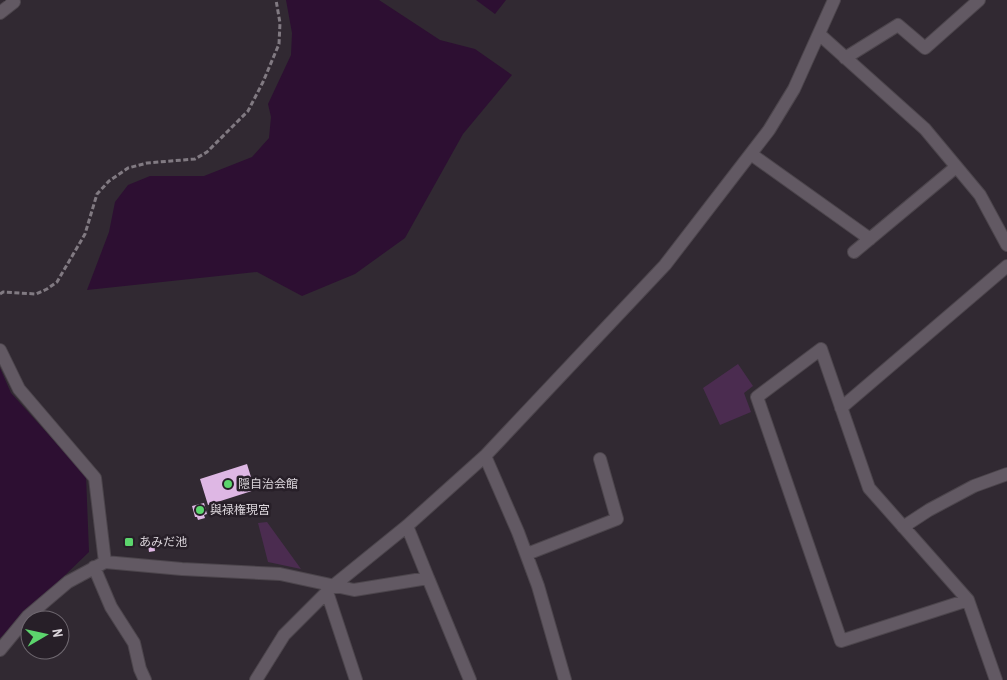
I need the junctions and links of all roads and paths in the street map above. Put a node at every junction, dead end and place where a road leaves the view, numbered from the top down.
1 (12, 0) edge
2 (276, 0) edge
3 (834, 0) edge
4 (979, 0) edge
5 (0, 13) edge
6 (819, 34) junction
7 (845, 58) junction
8 (751, 154) junction
9 (956, 167) junction
10 (870, 239) junction
11 (1007, 244) edge
12 (854, 252) dead end
13 (1007, 266) edge
14 (0, 294) edge
15 (0, 350) edge
16 (841, 408) junction
17 (485, 456) junction
18 (600, 459) dead end
19 (1007, 474) edge
20 (407, 526) junction
21 (903, 527) junction
22 (527, 554) junction
23 (99, 564) junction
24 (428, 578) junction
25 (330, 589) junction
26 (968, 600) junction
27 (0, 650) edge
28 (1007, 676) edge
29 (145, 680) edge
30 (256, 680) edge
31 (356, 680) edge
32 (470, 680) edge
33 (565, 680) edge
34 (997, 680) edge

1 - 5 street
2 - 14 path
3 - 6 street
4 - 7 street
6 - 7 street
6 - 8 street
7 - 9 street
8 - 10 street
8 - 17 street
9 - 10 street
9 - 11 street
10 - 12 street
13 - 16 street
15 - 23 street
16 - 21 street
16 - 26 street
17 - 20 street
17 - 22 street
18 - 22 street
19 - 21 street
20 - 24 street
20 - 25 street
21 - 26 street
22 - 33 street
23 - 25 street
23 - 27 street
23 - 29 street
24 - 25 street
24 - 32 street
25 - 30 street
25 - 31 street
26 - 34 street
28 - 34 street

